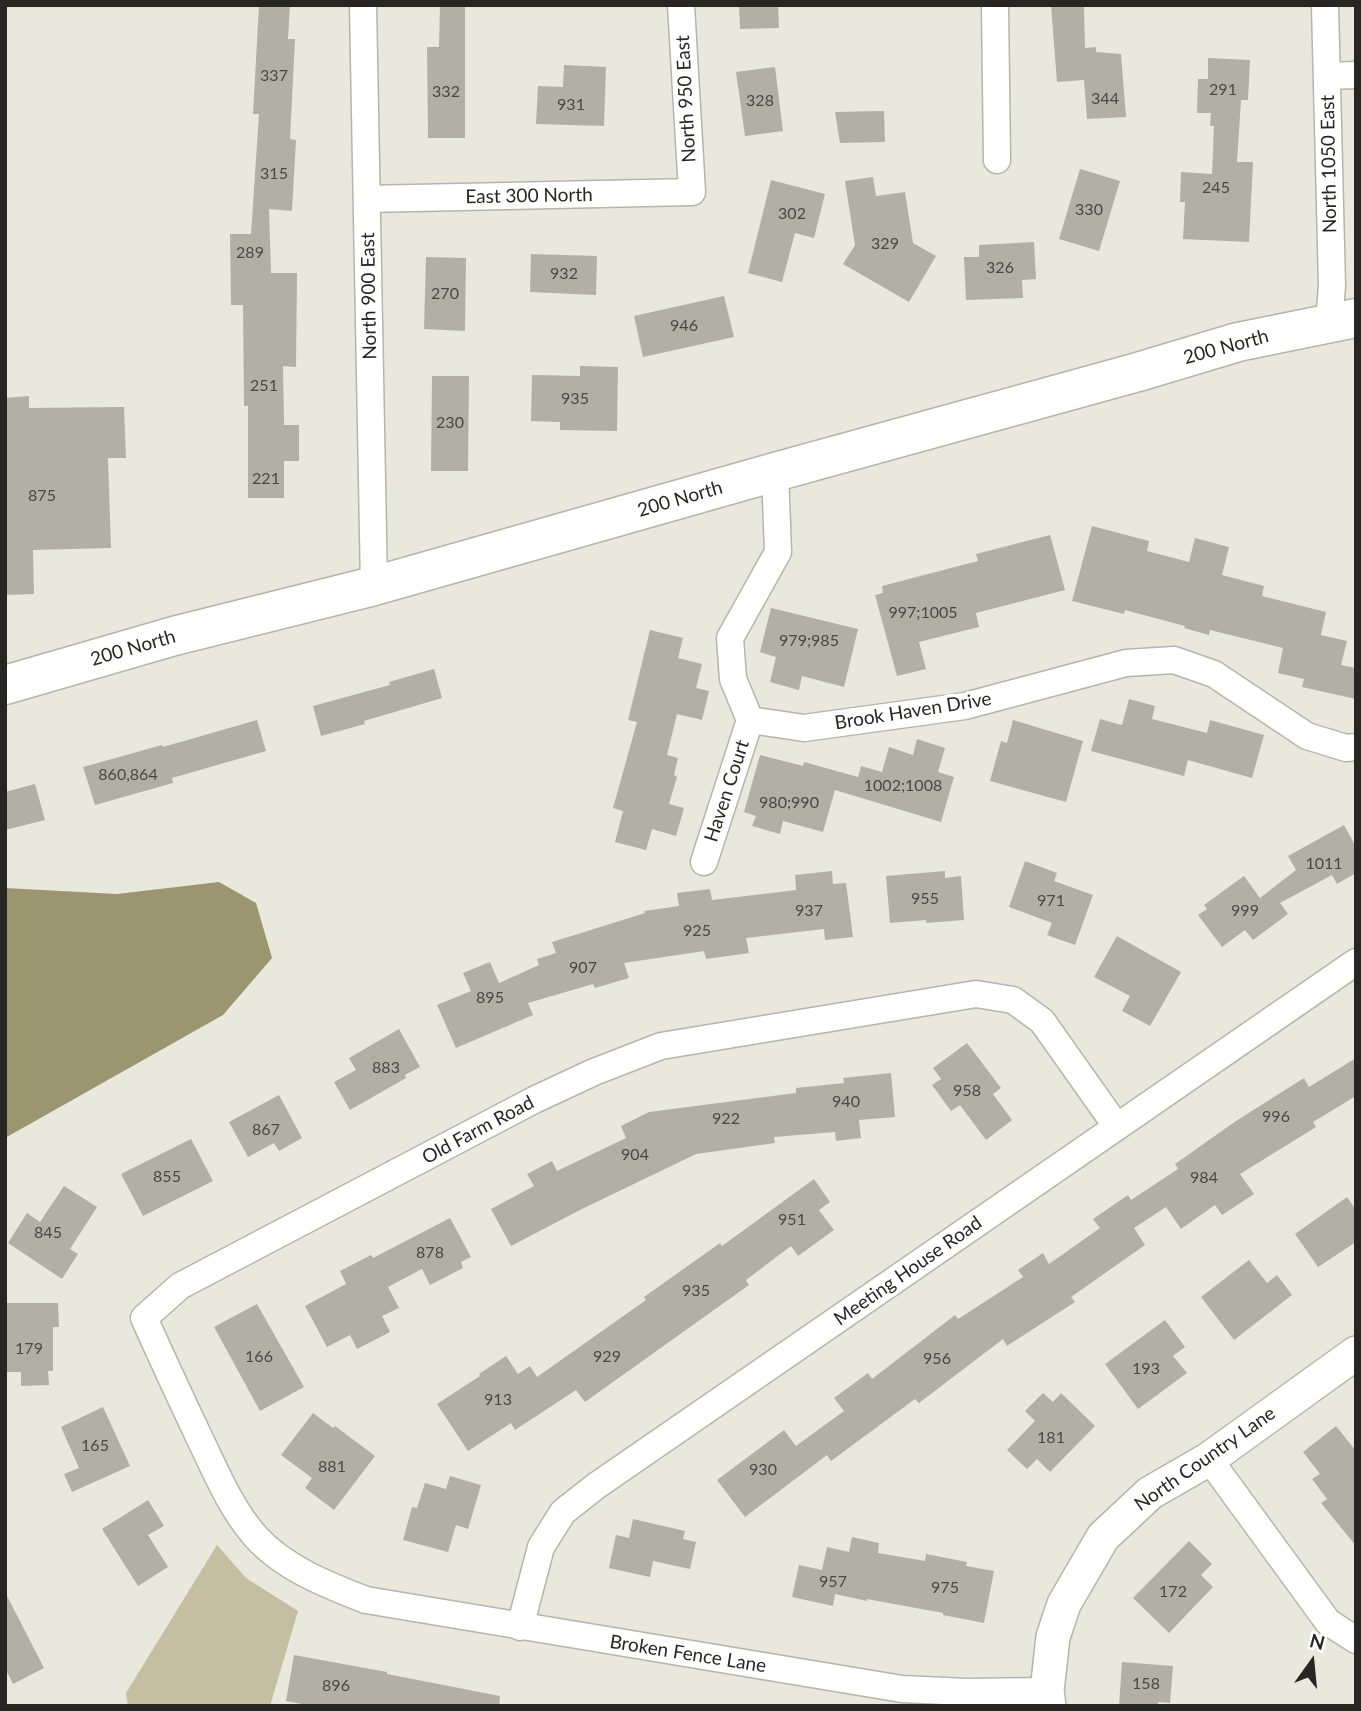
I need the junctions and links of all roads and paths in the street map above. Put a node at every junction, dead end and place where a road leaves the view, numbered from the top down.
1 (363, 5) edge
2 (681, 5) edge
3 (995, 5) edge
4 (1325, 5) edge
5 (1356, 75) edge
6 (1326, 76) junction
7 (997, 160) dead end
8 (692, 192) joint
9 (367, 199) junction
10 (1343, 320) edge
11 (775, 472) junction
12 (374, 586) junction
13 (5, 685) edge
14 (750, 720) junction
15 (1356, 747) edge
16 (704, 862) dead end
17 (1356, 962) edge
18 (1117, 1127) junction
19 (1356, 1353) edge
20 (1209, 1459) junction
21 (332, 1587) joint
22 (520, 1627) junction
23 (1356, 1640) edge
24 (1048, 1698) edge

1 - 9 street, North 900 East
2 - 8 street, North 950 East
3 - 7 street
4 - 6 street, North 1050 East
5 - 6 street
6 - 10 street, North 1050 East
8 - 9 street, East 300 North
9 - 12 street, North 900 East
10 - 11 main road, 200 North
11 - 12 main road, 200 North
11 - 14 street
12 - 13 main road, 200 North
14 - 15 street, Brook Haven Drive
14 - 16 street, Haven Court
17 - 18 street, Meeting House Road
18 - 21 street, Old Farm Road
18 - 22 street, Meeting House Road
19 - 20 street, North Country Lane
20 - 23 street
20 - 24 street, North Country Lane
21 - 22 street, Broken Fence Lane
22 - 24 street, Broken Fence Lane

